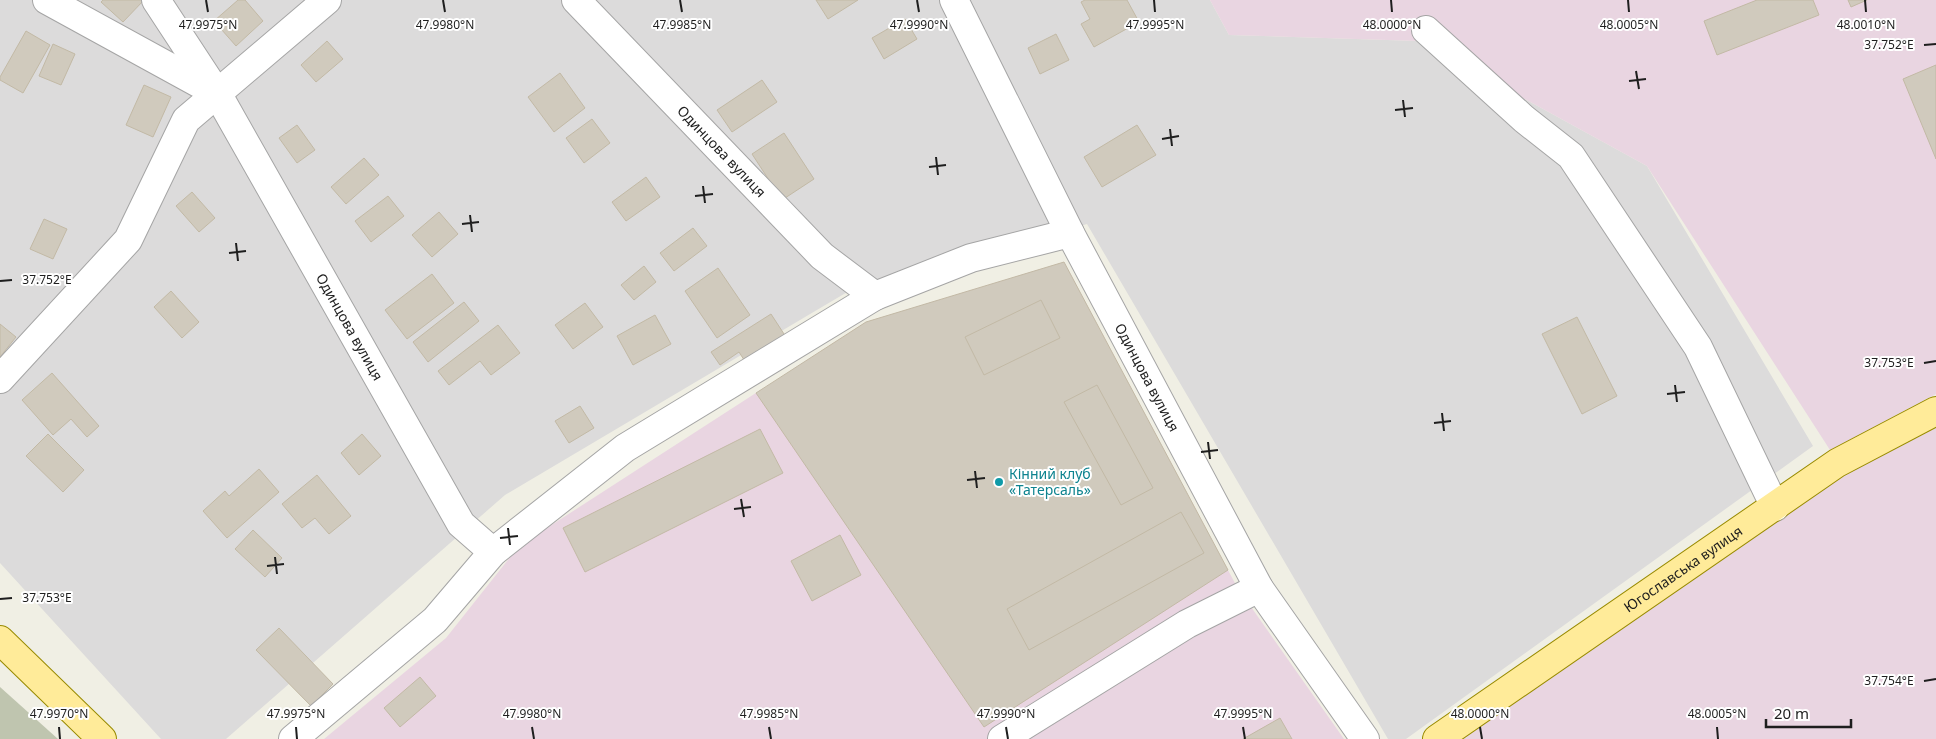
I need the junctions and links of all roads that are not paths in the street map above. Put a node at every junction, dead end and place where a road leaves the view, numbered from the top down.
1 (156, 0) edge
2 (327, 0) edge
3 (576, 0) edge
4 (954, 0) edge
5 (51, 2) edge
6 (1426, 30) dead end
7 (217, 93) junction
8 (1070, 233) junction
9 (875, 296) junction
10 (0, 380) edge
11 (1936, 411) edge
12 (1775, 507) junction
13 (492, 552) junction
14 (1259, 588) junction
15 (0, 640) edge
16 (102, 739) edge
17 (293, 739) edge
18 (1002, 739) edge
19 (1365, 739) edge
20 (1437, 739) edge

1 - 7 street, Одинцова вулиця
2 - 7 street
3 - 9 street, Одинцова вулиця
4 - 8 street, Одинцова вулиця
5 - 7 street
6 - 12 street
7 - 10 street
7 - 13 street, Одинцова вулиця
8 - 9 street
8 - 14 street, Одинцова вулиця
9 - 13 street
11 - 12 main road, Югославська вулиця
12 - 20 main road, Югославська вулиця
13 - 17 street
14 - 18 street
14 - 19 street, Одинцова вулиця
15 - 16 main road

